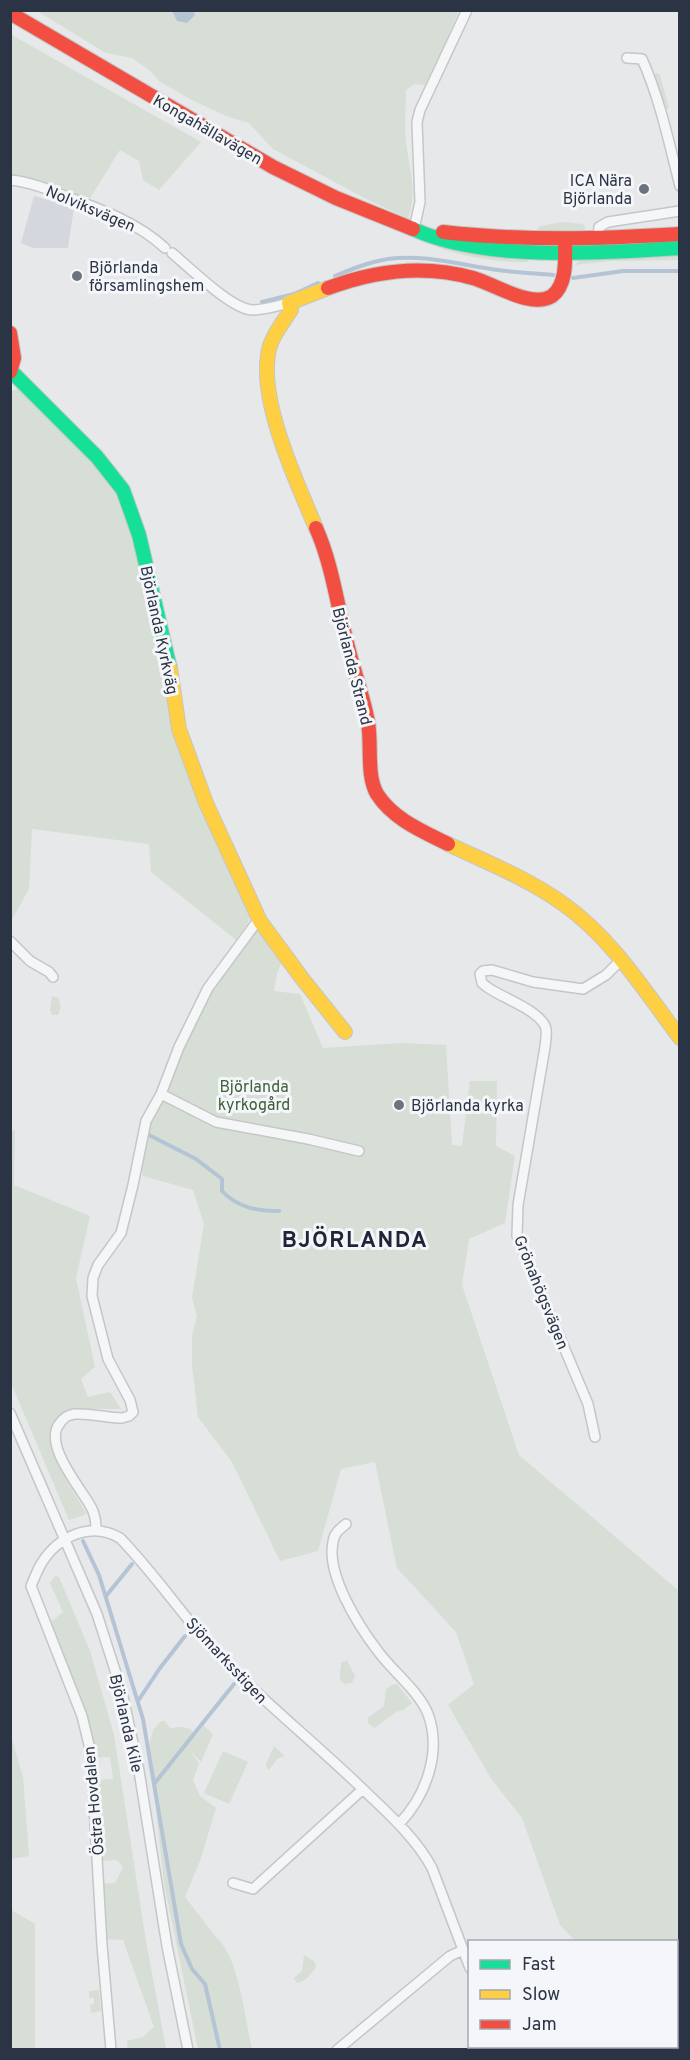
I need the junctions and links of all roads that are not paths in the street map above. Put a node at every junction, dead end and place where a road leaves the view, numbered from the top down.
1 (467, 10) edge
2 (10, 13) edge
3 (627, 58) dead end
4 (10, 180) edge
5 (680, 186) edge
6 (680, 211) edge
7 (414, 229) junction
8 (680, 234) edge
9 (599, 245) junction
10 (565, 246) junction
11 (680, 248) edge
12 (289, 303) junction
13 (10, 333) edge
14 (11, 371) edge
15 (260, 921) junction
16 (10, 941) edge
17 (621, 960) junction
18 (53, 977) dead end
19 (345, 1032) dead end
20 (680, 1038) edge
21 (161, 1094) junction
22 (359, 1151) dead end
23 (10, 1413) edge
24 (595, 1437) dead end
25 (346, 1524) dead end
26 (96, 1530) junction
27 (66, 1539) junction
28 (363, 1789) junction
29 (399, 1824) junction
30 (233, 1883) dead end
31 (463, 1950) junction
32 (468, 1963) edge
33 (111, 2049) edge
34 (188, 2049) edge
35 (337, 2049) edge

1 - 7 street
2 - 7 street, Kongahällavägen
3 - 5 street
4 - 12 street, Nolviksvägen
6 - 9 street
7 - 10 street, Kongahällavägen
8 - 9 street, Kongahällavägen
9 - 10 street, Kongahällavägen
9 - 11 street, Kongahällavägen
10 - 12 street
12 - 17 street, Björlanda Strand
13 - 14 street
14 - 15 street, Björlanda Kyrkväg
15 - 19 street, Björlanda Kyrkväg
15 - 21 street
16 - 18 street
17 - 20 street, Björlanda Strand
17 - 24 street, Grönahögsvägen
21 - 22 street
21 - 26 street
23 - 27 street, Björlanda Kile
25 - 29 street
26 - 27 street
26 - 28 street, Sjömarksstigen
27 - 33 street, Östra Hovdalen
27 - 34 street, Björlanda Kile
28 - 29 street, Sjömarksstigen
28 - 30 street
29 - 31 street, Sjömarksstigen
31 - 32 street, Sjömarksstigen
31 - 35 street

